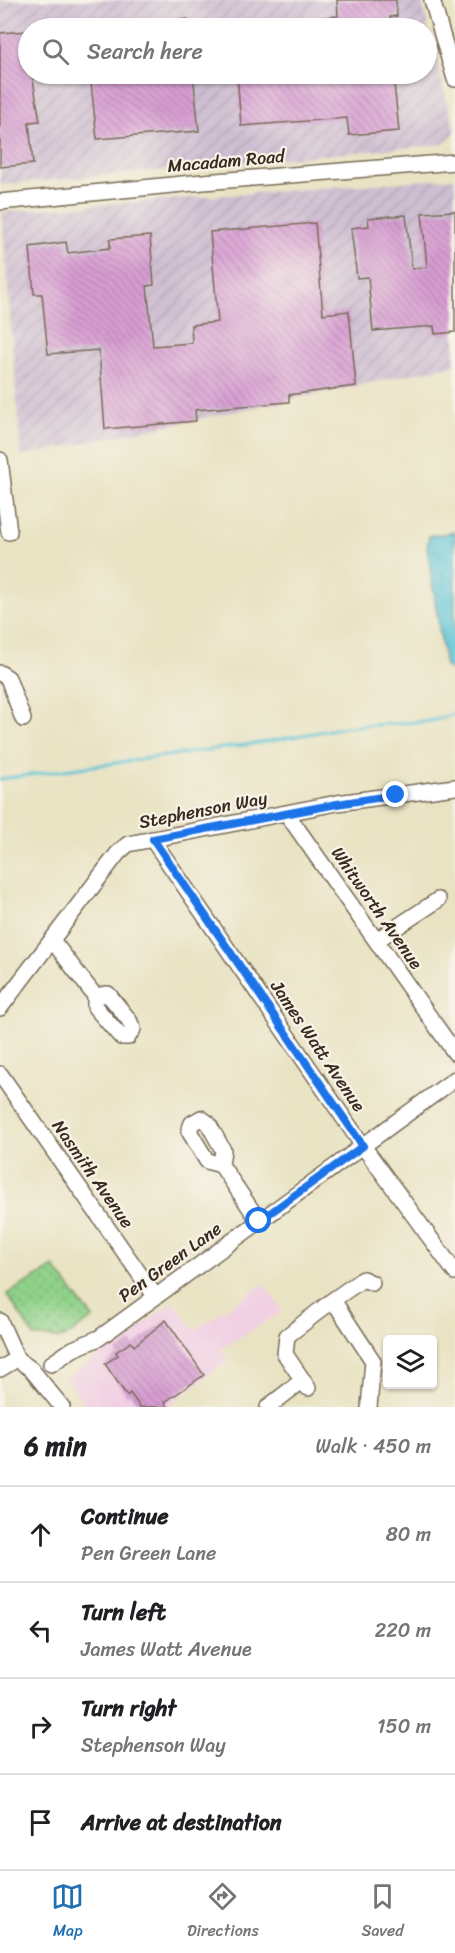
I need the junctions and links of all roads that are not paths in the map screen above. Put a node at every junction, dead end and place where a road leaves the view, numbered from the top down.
1 (432, 0) edge
2 (455, 79) edge
3 (455, 162) edge
4 (0, 202) edge
5 (0, 460) edge
6 (9, 532) dead end
7 (0, 673) edge
8 (23, 719) dead end
9 (455, 787) edge
10 (287, 814) junction
11 (153, 839) junction
12 (438, 900) dead end
13 (52, 940) junction
14 (377, 940) junction
15 (95, 996) dead end
16 (0, 1008) edge
17 (455, 1053) edge
18 (0, 1074) edge
19 (455, 1079) edge
20 (363, 1146) junction
21 (221, 1166) dead end
22 (259, 1221) junction
23 (455, 1272) edge
24 (372, 1283) dead end
25 (155, 1296) junction
26 (333, 1300) junction
27 (0, 1321) edge
28 (17, 1359) junction
29 (59, 1364) dead end
30 (0, 1369) edge
31 (62, 1407) edge
32 (268, 1407) edge
33 (369, 1407) edge

1 - 2 street
3 - 4 street, Macadam Road
5 - 6 street
7 - 8 street
9 - 10 street, Stephenson Way
10 - 11 street, Stephenson Way
10 - 14 street, Whitworth Avenue
11 - 13 street, Stephenson Way
11 - 20 street, James Watt Avenue
12 - 14 street
13 - 15 street
13 - 16 street, Stephenson Way
14 - 17 street, Whitworth Avenue
18 - 25 street, Nasmith Avenue
19 - 20 street, Pen Green Lane
20 - 22 street, Pen Green Lane
20 - 23 street, James Watt Avenue
21 - 22 street
22 - 25 street, Pen Green Lane
24 - 26 street
25 - 29 street, Pen Green Lane
26 - 32 street
26 - 33 street
27 - 28 street
28 - 30 street
28 - 31 street

